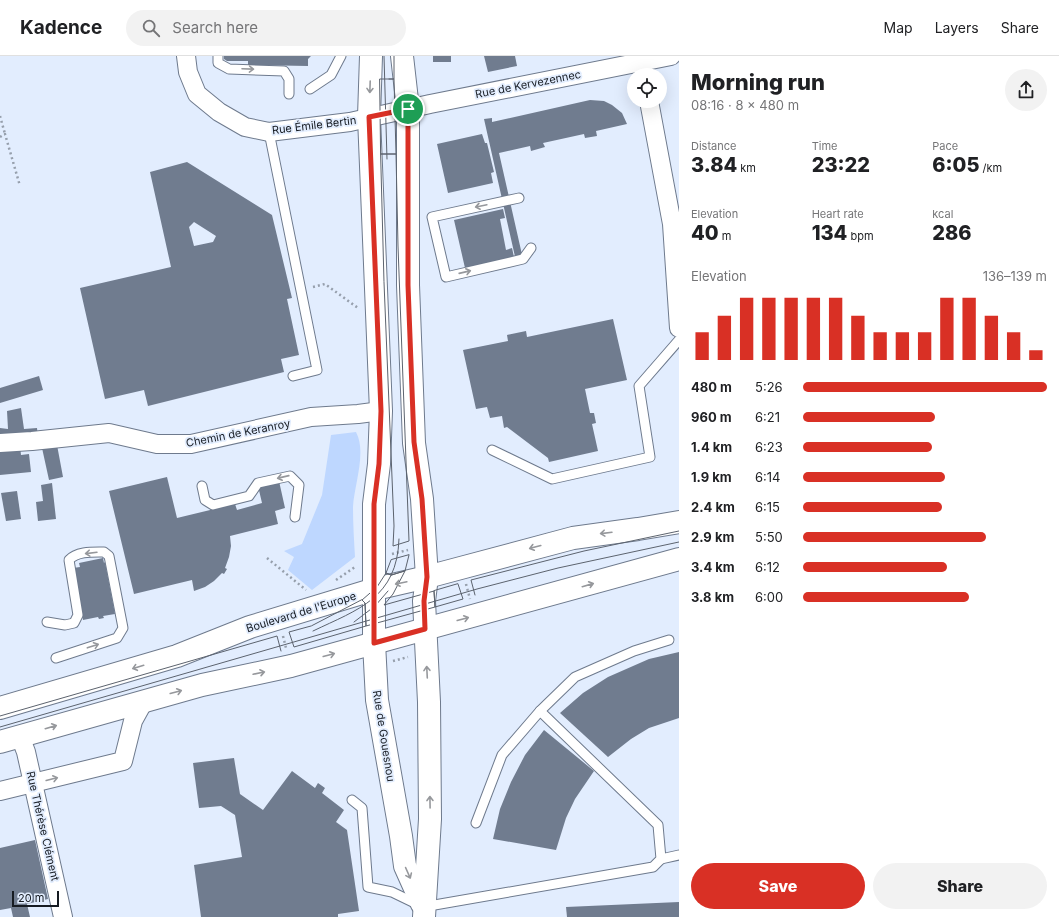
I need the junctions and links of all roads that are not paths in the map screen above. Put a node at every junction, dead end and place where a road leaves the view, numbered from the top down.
1 (186, 56) edge
2 (218, 56) edge
3 (341, 56) edge
4 (370, 56) edge
5 (402, 56) edge
6 (671, 56) edge
7 (644, 68) edge
8 (627, 72) edge
9 (310, 89) dead end
10 (289, 94) dead end
11 (650, 108) edge
12 (408, 109) junction
13 (377, 116) junction
14 (269, 132) junction
15 (519, 198) dead end
16 (531, 248) dead end
17 (679, 328) edge
18 (679, 340) edge
19 (293, 376) dead end
20 (381, 411) junction
21 (0, 443) edge
22 (492, 450) dead end
23 (202, 486) dead end
24 (295, 517) dead end
25 (679, 522) edge
26 (679, 559) edge
27 (427, 577) junction
28 (375, 589) junction
29 (47, 622) dead end
30 (425, 629) junction
31 (669, 640) dead end
32 (374, 643) junction
33 (56, 658) dead end
34 (144, 701) junction
35 (0, 708) edge
36 (540, 711) junction
37 (10, 739) edge
38 (33, 783) junction
39 (0, 791) edge
40 (352, 800) dead end
41 (476, 823) dead end
42 (679, 855) edge
43 (661, 859) junction
44 (424, 912) edge
45 (63, 917) edge

1 - 14 street, Rue Émile Bertin
2 -> 10 lane
3 - 9 lane
4 -> 13 main road, Rue de Gouesnou
5 - 12 main road
6 - 7 street, Rue de Kervezennec
8 - 12 street, Rue de Kervezennec
11 - 17 street
12 - 13 street, Rue de Kervezennec
12 - 27 main road
13 - 14 street, Rue Émile Bertin
13 - 20 main road, Rue de Gouesnou
14 - 19 lane
15 -> 16 lane
18 - 22 lane
20 - 21 street, Chemin de Keranroy
20 - 28 main road, Rue de Gouesnou
24 -> 23 lane
25 -> 27 main road, Boulevard de l'Europe
30 -> 26 main road
27 -> 28 main road, Boulevard de l'Europe
27 - 30 main road
28 - 32 main road, Rue de Gouesnou
28 -> 35 main road, Boulevard de l'Europe
33 -> 29 lane
30 - 32 main road
44 -> 30 main road
31 - 36 lane
34 -> 32 main road
32 -> 44 main road, Rue de Gouesnou
37 -> 34 main road
38 -> 34 street
36 - 41 lane
36 - 43 lane
37 - 38 street, Rue Thérèse Clément
38 - 39 street
38 - 45 street, Rue Thérèse Clément
40 - 44 lane
42 - 43 lane
43 - 44 lane

